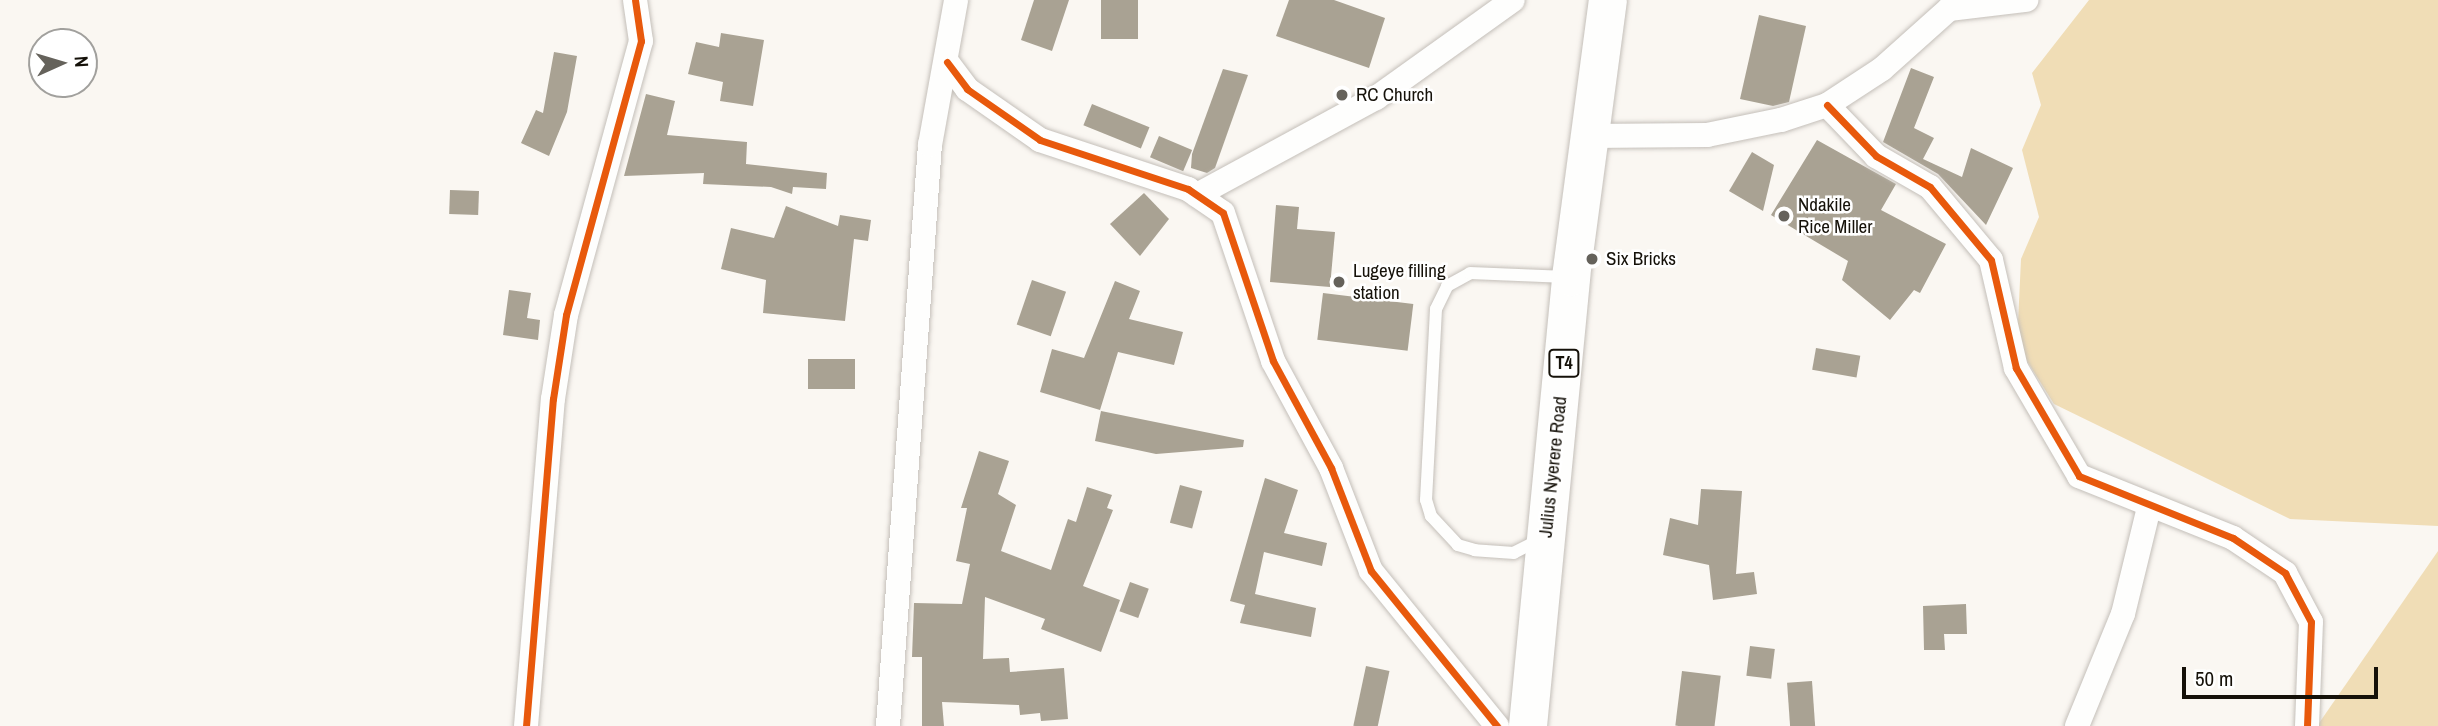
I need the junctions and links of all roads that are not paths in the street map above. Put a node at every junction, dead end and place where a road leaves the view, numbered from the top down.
1 (635, 0) edge
2 (956, 0) edge
3 (1513, 0) edge
4 (1608, 0) edge
5 (2026, 0) edge
6 (947, 62) junction
7 (1827, 106) junction
8 (1590, 136) junction
9 (1197, 195) junction
10 (1571, 277) junction
11 (2149, 507) junction
12 (1545, 537) junction
13 (526, 726) edge
14 (888, 726) edge
15 (1497, 726) edge
16 (1528, 726) edge
17 (2077, 726) edge
18 (2306, 726) edge

1 - 13 street
2 - 6 street
3 - 9 street
4 - 8 highway, Julius Nyerere Road / T4
5 - 7 street
6 - 9 street
6 - 14 street
7 - 8 street
7 - 11 street
8 - 10 highway, Julius Nyerere Road / T4
9 - 15 street
10 - 12 highway, Julius Nyerere Road / T4
10 - 12 lane
11 - 17 street
11 - 18 street
12 - 16 highway, Julius Nyerere Road / T4

